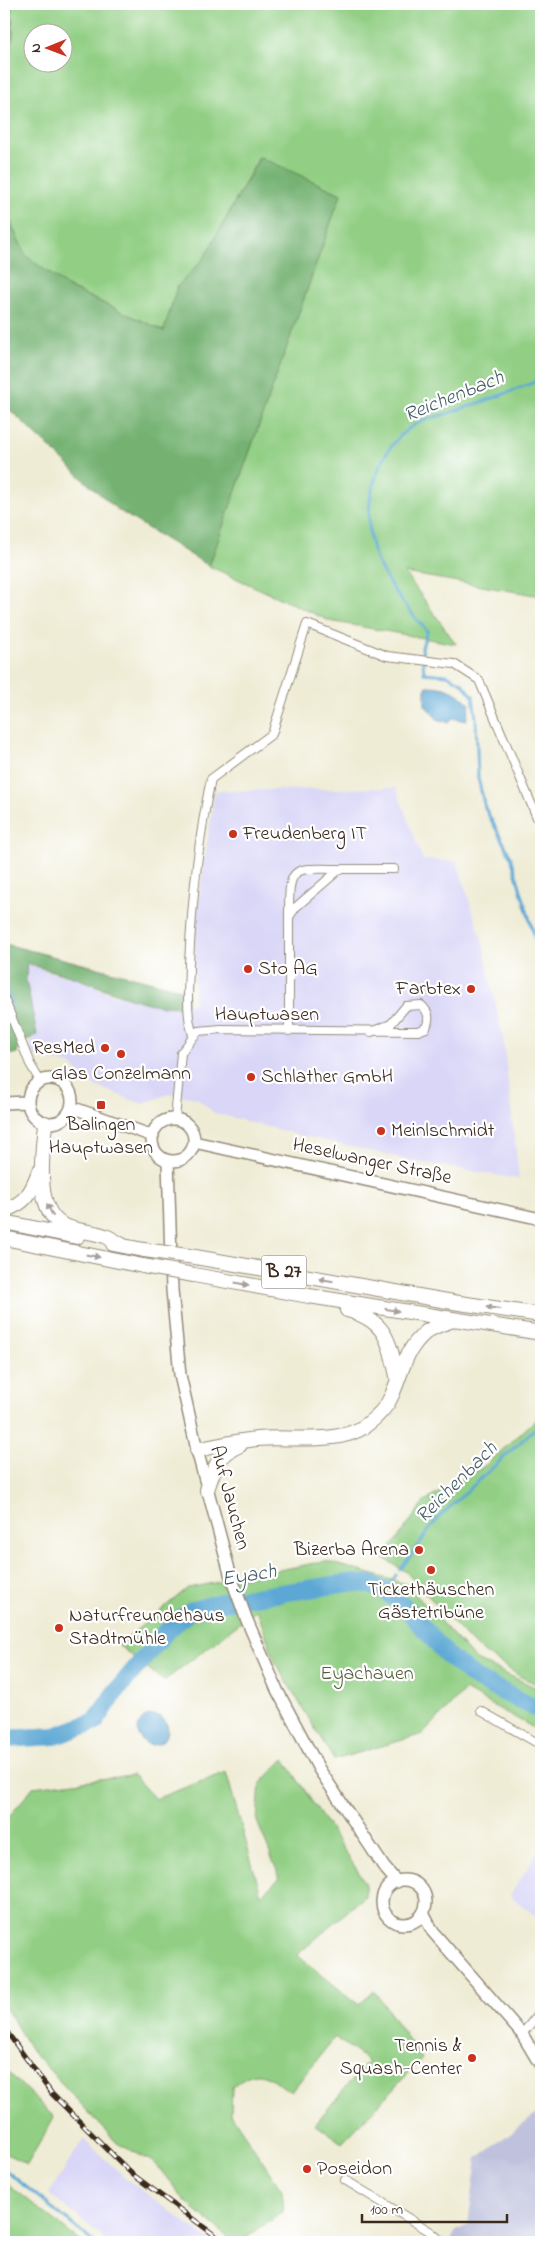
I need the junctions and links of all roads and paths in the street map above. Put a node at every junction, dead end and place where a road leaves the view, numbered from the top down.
1 (541, 827) edge
2 (340, 869) junction
3 (394, 869) dead end
4 (289, 917) junction
5 (4, 998) edge
6 (289, 1031) junction
7 (371, 1032) junction
8 (193, 1035) junction
9 (40, 1081) junction
10 (27, 1102) junction
11 (4, 1103) edge
12 (71, 1107) junction
13 (175, 1120) junction
14 (45, 1123) junction
15 (153, 1136) junction
16 (194, 1142) junction
17 (43, 1159) junction
18 (168, 1161) junction
19 (4, 1210) edge
20 (541, 1219) edge
21 (4, 1222) edge
22 (4, 1238) edge
23 (122, 1245) junction
24 (309, 1296) junction
25 (541, 1315) edge
26 (454, 1320) junction
27 (541, 1333) edge
28 (398, 1376) junction
29 (256, 1439) junction
30 (197, 1450) junction
31 (207, 1490) junction
32 (481, 1711) dead end
33 (541, 1745) edge
34 (384, 1867) junction
35 (397, 1882) junction
36 (386, 1889) junction
37 (419, 1917) junction
38 (541, 2011) edge
39 (522, 2034) junction
40 (541, 2066) edge
41 (345, 2180) dead end
42 (442, 2242) edge

1 - 8 street
2 - 3 street
2 - 4 street
2 - 4 street
4 - 6 street
5 - 9 street
6 - 7 street, Hauptwasen
6 - 8 street, Hauptwasen
7 - 7 street, Hauptwasen
8 - 13 street, Hauptwasen
9 - 10 main road
9 - 12 main road
10 - 11 main road
10 - 14 main road
12 - 14 main road
12 - 15 main road
13 - 15 main road
13 - 16 main road
14 - 17 highway
15 - 18 main road
16 - 18 main road
16 - 20 main road, Heselwanger Straße
17 - 19 highway
23 -> 17 highway
18 - 30 main road, Auf Jauchen
21 - 23 highway, B 27
22 -> 24 highway, B 27, bridge
25 -> 23 highway, B 27, bridge
24 -> 26 highway, B 27
24 - 28 highway
26 - 27 highway, B 27
26 - 28 highway
28 - 29 highway
29 - 30 highway
29 - 31 highway
30 - 31 main road, Auf Jauchen
31 - 34 main road, Auf Jauchen
32 - 33 street
34 - 35 main road, Auf Jauchen
34 - 36 main road, Auf Jauchen
35 - 36 main road
35 - 37 main road
36 - 37 main road
37 - 39 main road
38 - 39 street
39 - 40 main road
41 - 42 street

